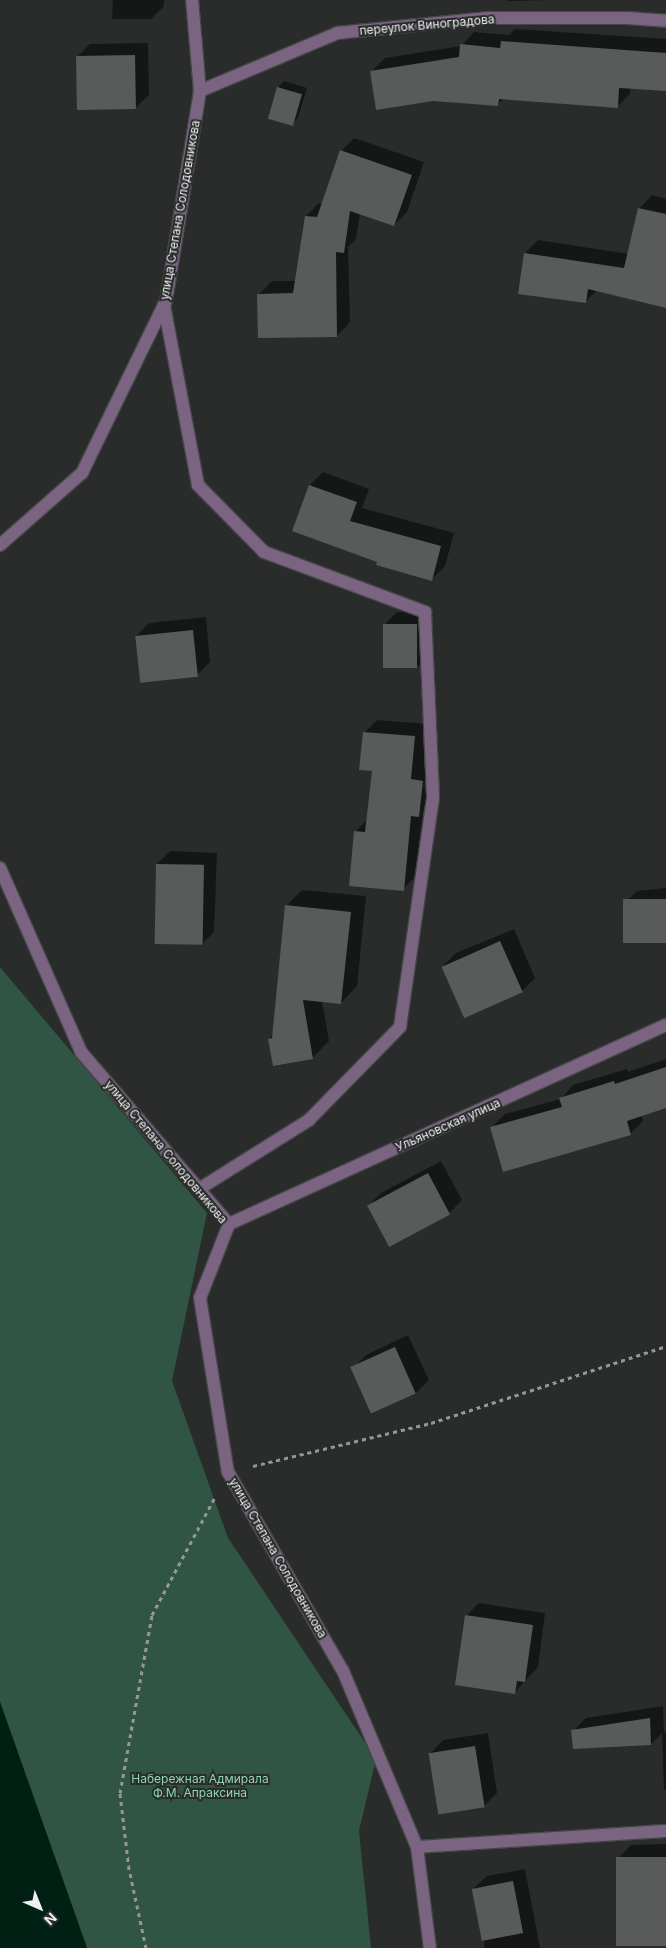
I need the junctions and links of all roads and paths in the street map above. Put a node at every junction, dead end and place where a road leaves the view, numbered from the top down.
1 (192, 0) edge
2 (666, 21) edge
3 (200, 91) junction
4 (164, 305) junction
5 (0, 545) edge
6 (0, 868) edge
7 (666, 1025) edge
8 (199, 1189) junction
9 (229, 1224) junction
10 (666, 1346) edge
11 (228, 1472) junction
12 (666, 1831) edge
13 (417, 1847) junction
14 (146, 1948) edge
15 (430, 1948) edge

1 - 3 street, улица Степана Солодовникова
2 - 3 street, переулок Виноградова
3 - 4 street, улица Степана Солодовникова
4 - 5 street, улица Степана Солодовникова
4 - 8 street
6 - 8 street, улица Степана Солодовникова
7 - 9 street, Ульяновская улица
8 - 9 street, улица Степана Солодовникова
9 - 11 street, улица Степана Солодовникова
10 - 11 path
11 - 13 street, улица Степана Солодовникова
11 - 14 path
12 - 13 street
13 - 15 street, улица Степана Солодовникова

